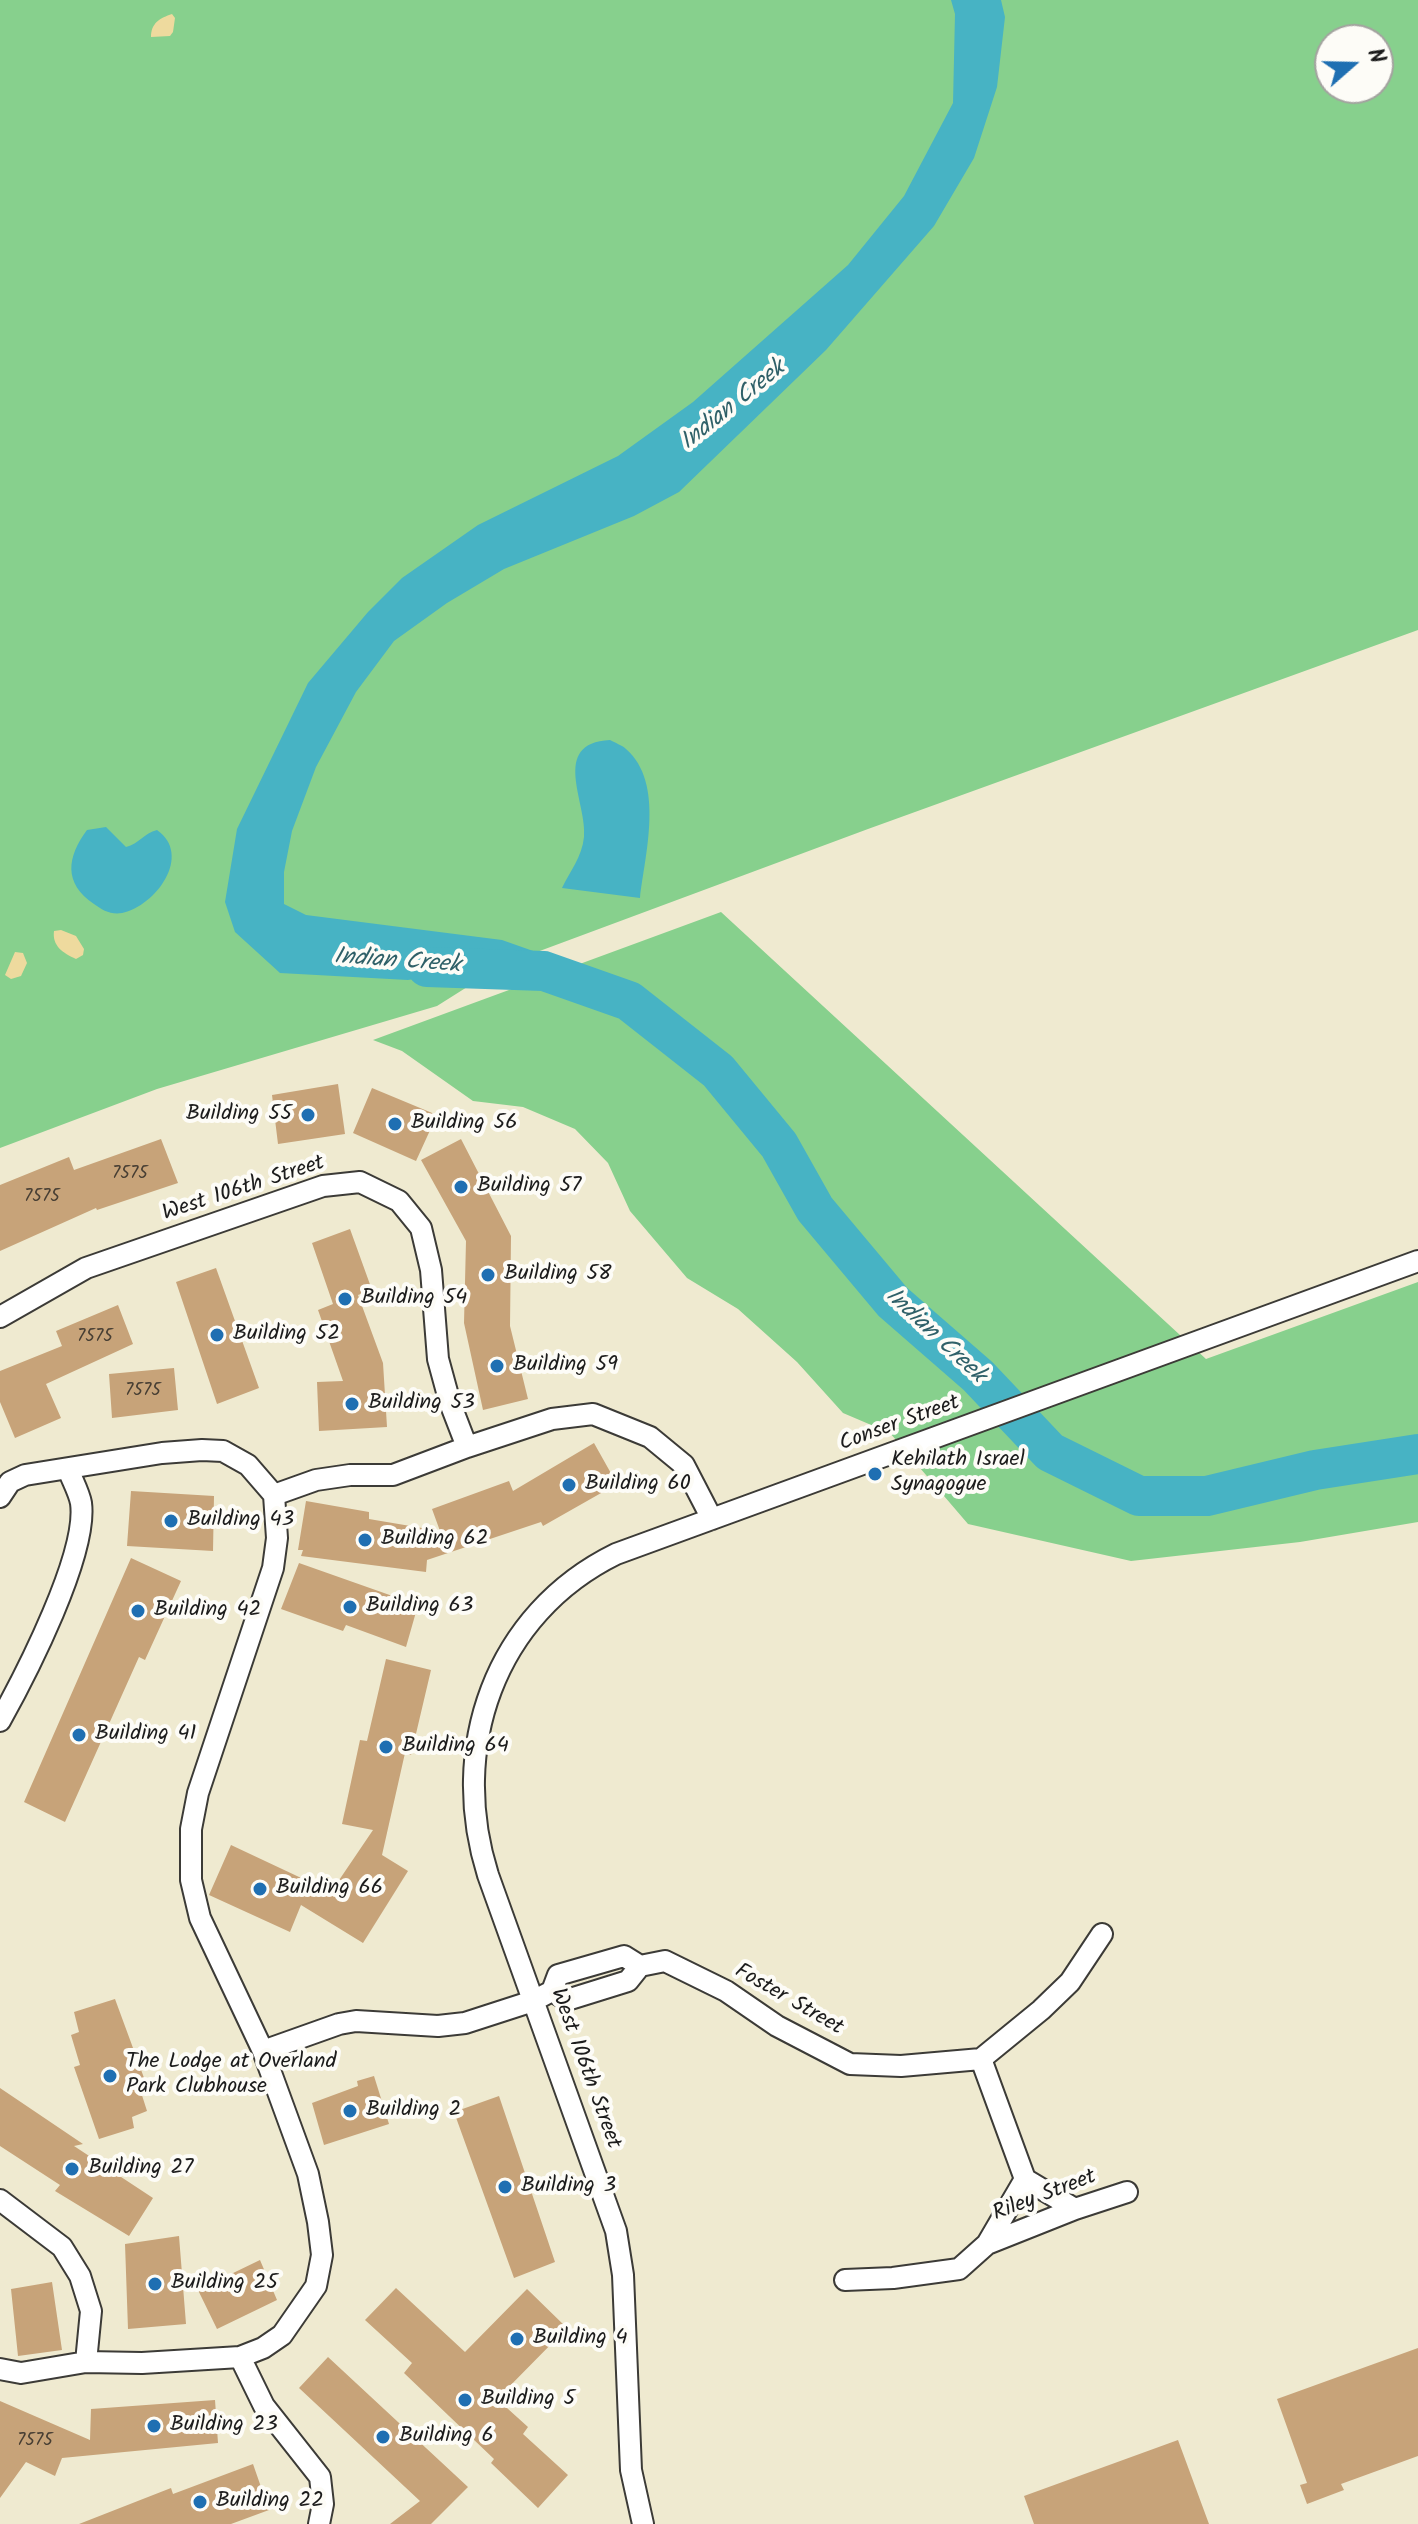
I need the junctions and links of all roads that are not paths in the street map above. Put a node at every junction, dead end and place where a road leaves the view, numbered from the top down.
1 (1418, 1261) edge
2 (0, 1317) edge
3 (467, 1447) junction
4 (68, 1469) junction
5 (3, 1484) edge
6 (274, 1495) junction
7 (712, 1519) junction
8 (492, 1685) joint
9 (0, 1721) edge
10 (1102, 1934) dead end
11 (533, 2001) junction
12 (263, 2051) junction
13 (981, 2059) junction
14 (1025, 2179) junction
15 (1127, 2192) dead end
16 (0, 2200) edge
17 (1075, 2209) junction
18 (987, 2244) junction
19 (845, 2280) dead end
20 (240, 2357) junction
21 (86, 2362) junction
22 (0, 2369) edge
23 (319, 2524) edge
24 (643, 2524) edge

1 - 7 street, Conser Street
2 - 3 street, West 106th Street
3 - 6 street
3 - 7 street
4 - 5 street
4 - 6 street
4 - 9 street
6 - 12 street
7 - 8 street, Conser Street
8 - 11 street, West 106th Street
10 - 13 street
11 - 12 street, Foster Street
11 - 13 street, Foster Street
11 - 24 street, West 106th Street
12 - 20 street
13 - 14 street
14 - 17 street
14 - 18 street
15 - 17 street, Riley Street
16 - 21 street
17 - 18 street, Riley Street
18 - 19 street, Riley Street
20 - 21 street
20 - 23 street
21 - 22 street

